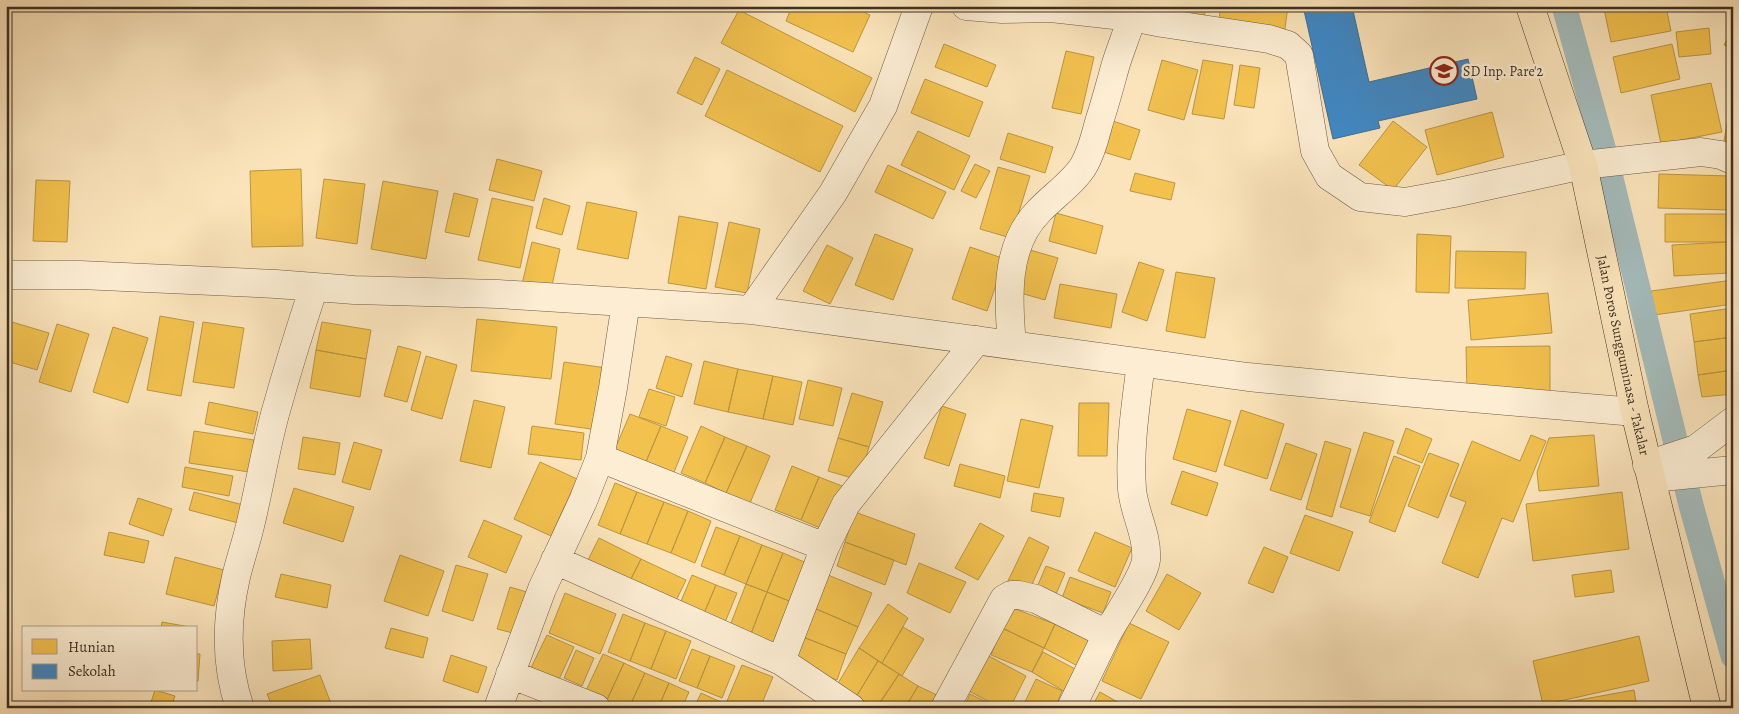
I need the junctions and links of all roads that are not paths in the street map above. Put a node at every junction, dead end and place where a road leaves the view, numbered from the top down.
1 (919, 6) edge
2 (966, 6) edge
3 (1530, 6) edge
4 (1132, 17) junction
5 (1733, 160) edge
6 (1603, 163) junction
7 (6, 275) edge
8 (314, 287) junction
9 (626, 302) junction
10 (751, 310) junction
11 (977, 340) junction
12 (1012, 345) junction
13 (1141, 363) junction
14 (1635, 412) junction
15 (1733, 421) edge
16 (600, 458) junction
17 (1712, 464) edge
18 (1659, 470) junction
19 (825, 547) junction
20 (555, 560) junction
21 (1106, 634) junction
22 (781, 661) junction
23 (510, 674) junction
24 (240, 708) edge
25 (498, 708) edge
26 (596, 708) edge
27 (851, 708) edge
28 (945, 708) edge
29 (1071, 708) edge
30 (1707, 708) edge

1 - 10 street
2 - 4 street
3 - 6 highway, Jalan Poros Sungguminasa - Takalar
4 - 6 street
4 - 12 street
5 - 6 street
6 - 14 highway, Jalan Poros Sungguminasa - Takalar
7 - 8 street
8 - 9 street
8 - 24 street
9 - 10 street
9 - 16 street
10 - 11 street
11 - 12 street
11 - 19 street
12 - 13 street
13 - 14 street
13 - 21 street
14 - 18 highway, Jalan Poros Sungguminasa - Takalar
15 - 17 street
16 - 19 street
16 - 20 street
17 - 18 street
18 - 30 highway, Jalan Poros Sungguminasa - Takalar
19 - 22 street
20 - 22 street
20 - 23 street
21 - 28 street
21 - 29 street
22 - 27 street
23 - 25 street
23 - 26 street

